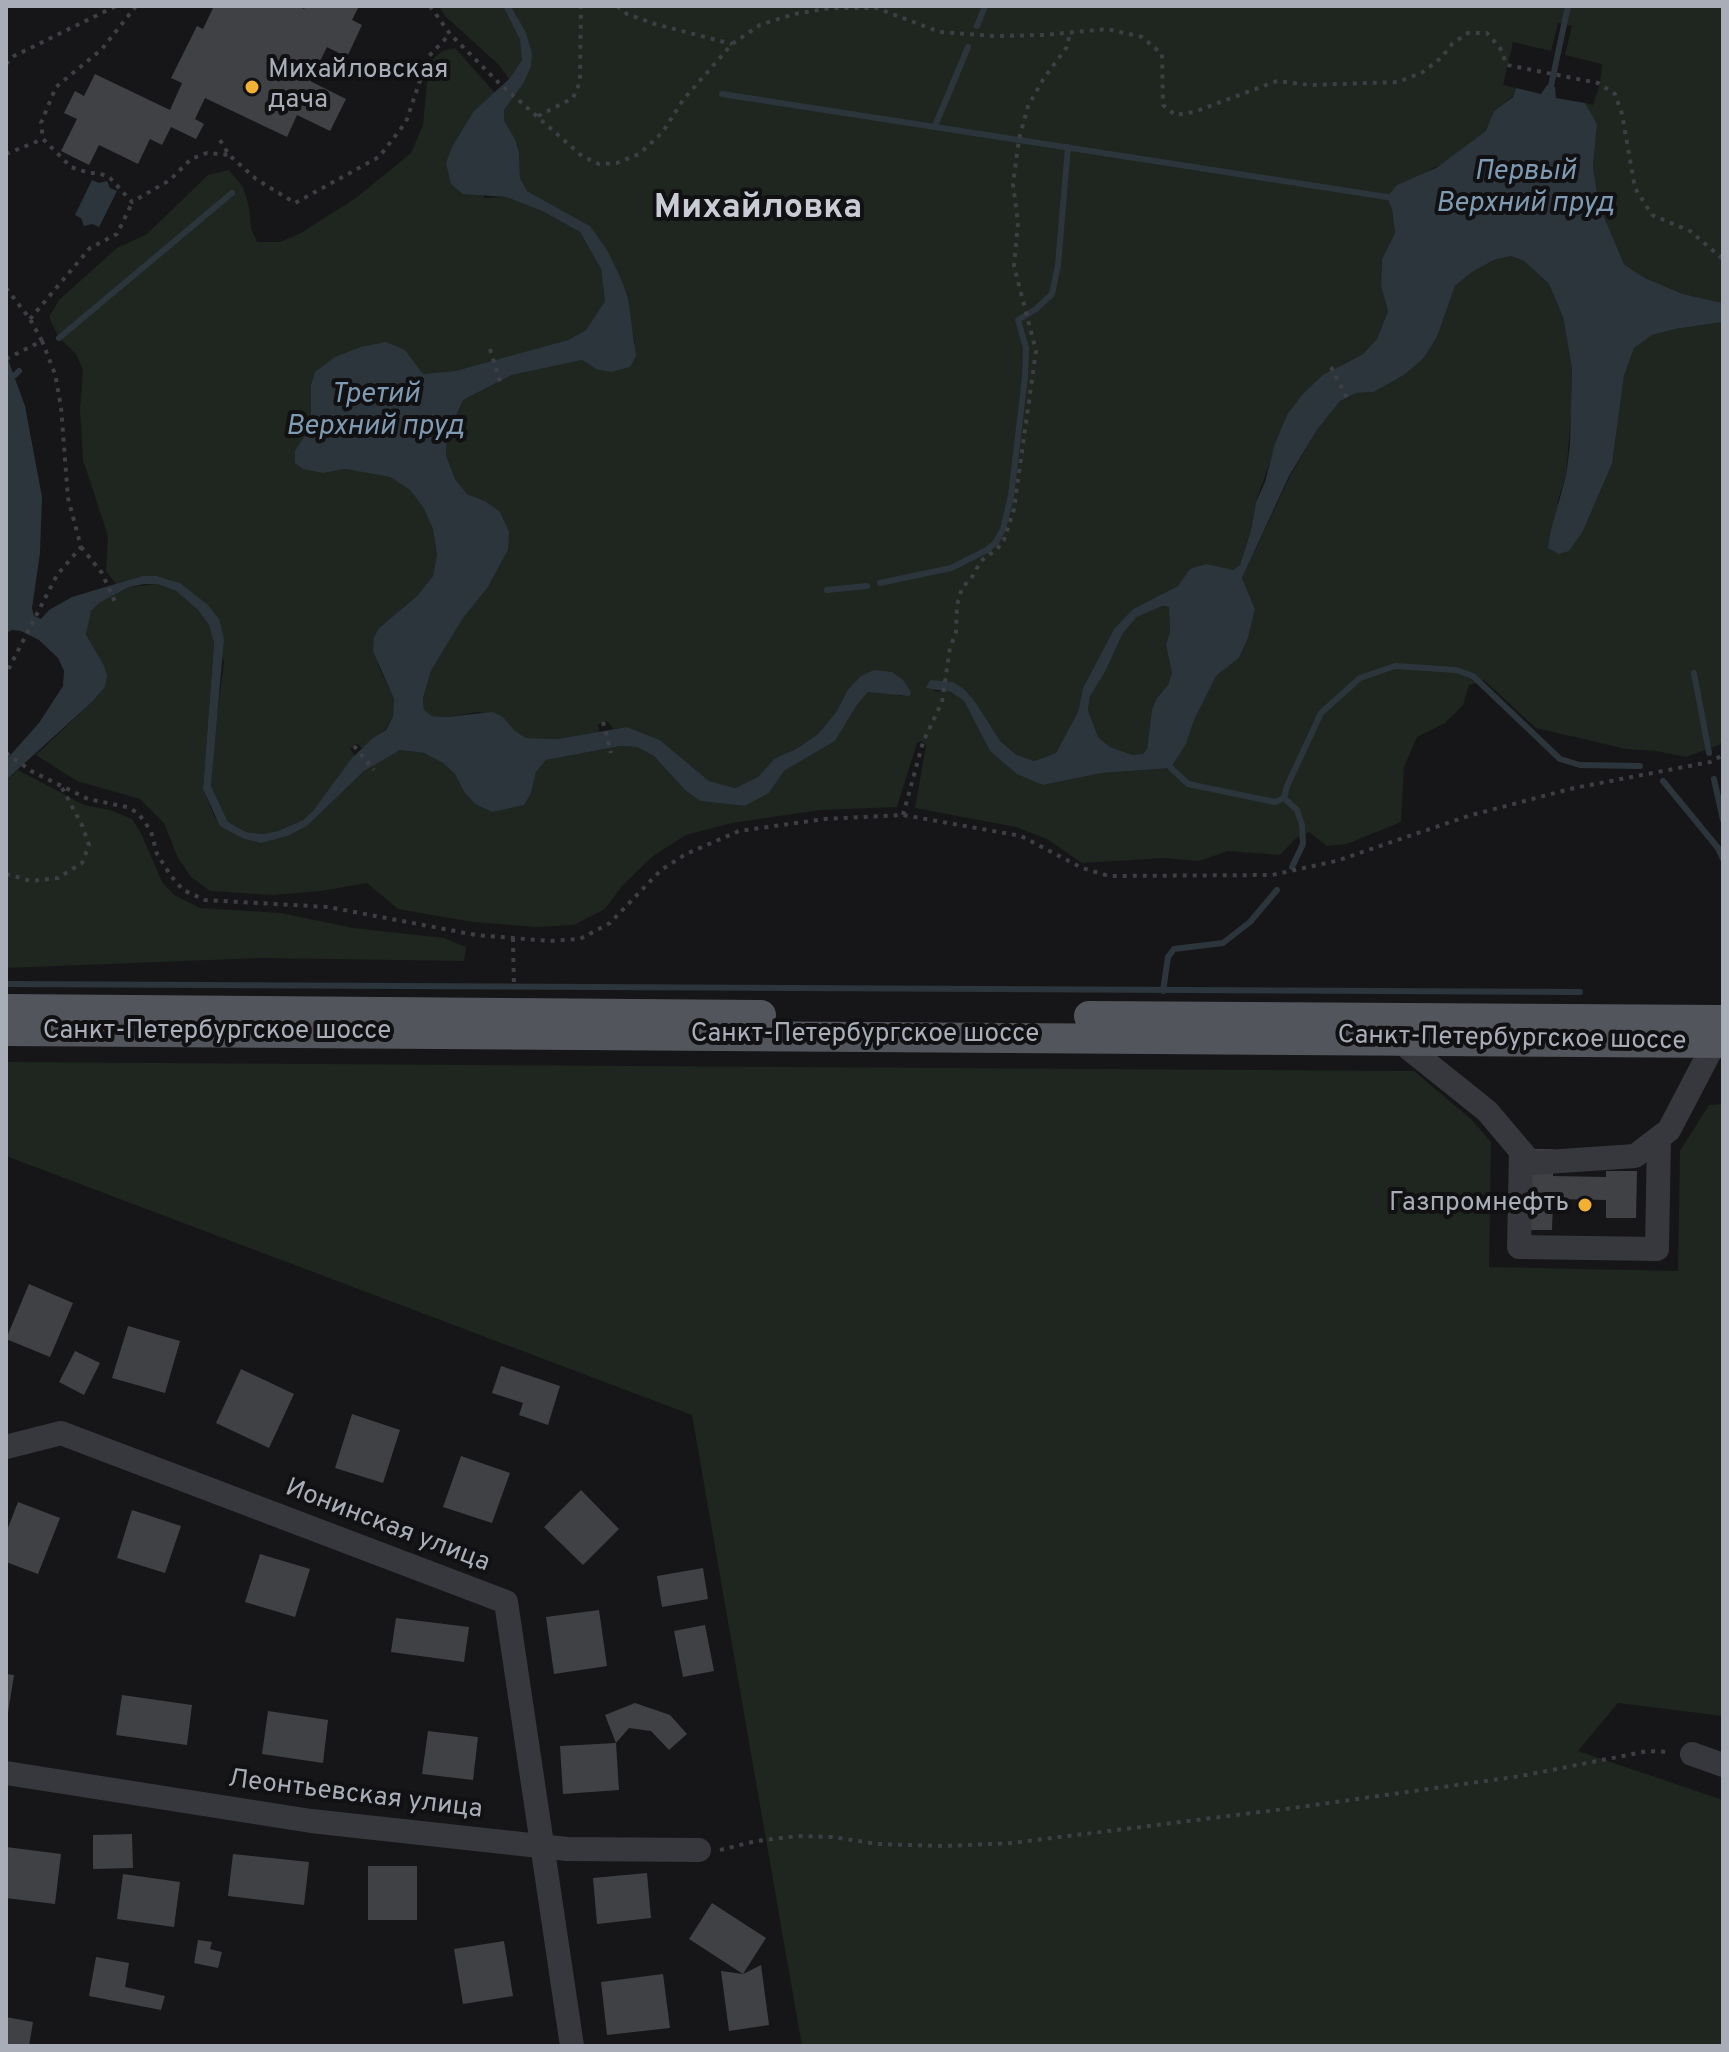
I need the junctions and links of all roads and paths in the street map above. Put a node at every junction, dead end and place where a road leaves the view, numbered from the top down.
1 (116, 6) edge
2 (136, 6) edge
3 (430, 6) edge
4 (581, 6) edge
5 (617, 6) edge
6 (883, 6) edge
7 (876, 8) edge
8 (1070, 32) junction
9 (450, 34) junction
10 (732, 44) junction
11 (6, 64) edge
12 (538, 116) junction
13 (43, 139) junction
14 (220, 140) dead end
15 (6, 154) edge
16 (229, 155) junction
17 (132, 202) junction
18 (1723, 259) edge
19 (6, 288) edge
20 (30, 319) junction
21 (42, 341) junction
22 (490, 349) dead end
23 (6, 359) edge
24 (1331, 367) dead end
25 (501, 385) dead end
26 (1349, 402) dead end
27 (81, 547) junction
28 (115, 602) dead end
29 (6, 674) edge
30 (603, 722) dead end
31 (354, 746) dead end
32 (6, 753) edge
33 (611, 753) dead end
34 (1723, 755) edge
35 (374, 770) dead end
36 (62, 788) junction
37 (903, 815) junction
38 (6, 874) edge
39 (513, 938) junction
40 (6, 1009) edge
41 (514, 1013) junction
42 (6, 1031) edge
43 (1720, 1035) edge
44 (1397, 1039) junction
45 (1659, 1138) junction
46 (1521, 1151) junction
47 (6, 1447) edge
48 (1692, 1754) joint
49 (1723, 1765) edge
50 (6, 1773) edge
51 (544, 1847) junction
52 (699, 1850) joint
53 (572, 2046) edge

1 - 11 path
2 - 13 path
3 - 9 path
4 - 12 path
5 - 10 path
6 - 7 path
7 - 8 path
7 - 10 path
8 - 18 path
8 - 37 path
9 - 12 path
9 - 16 path
10 - 12 path
13 - 15 path
13 - 17 path
14 - 16 path
16 - 17 path
17 - 20 path
19 - 20 path
20 - 21 path
21 - 23 path
21 - 27 path
22 - 25 path
24 - 26 path
27 - 28 path
27 - 29 path
30 - 33 path
31 - 35 path
32 - 36 path
34 - 37 path
36 - 38 path
36 - 39 path
37 - 39 path
39 - 41 path
40 - 41 main road, Санкт-Петербургское шоссе
41 - 43 main road, Санкт-Петербургское шоссе
42 - 44 main road, Санкт-Петербургское шоссе
43 - 44 main road, Санкт-Петербургское шоссе
43 - 45 lane
44 - 46 lane
45 - 46 lane
45 - 46 lane
47 - 51 lane, Ионинская улица
48 - 49 lane
48 - 52 path
50 - 51 lane, Леонтьевская улица
51 - 52 lane, Леонтьевская улица
51 - 53 lane, Ионинская улица

